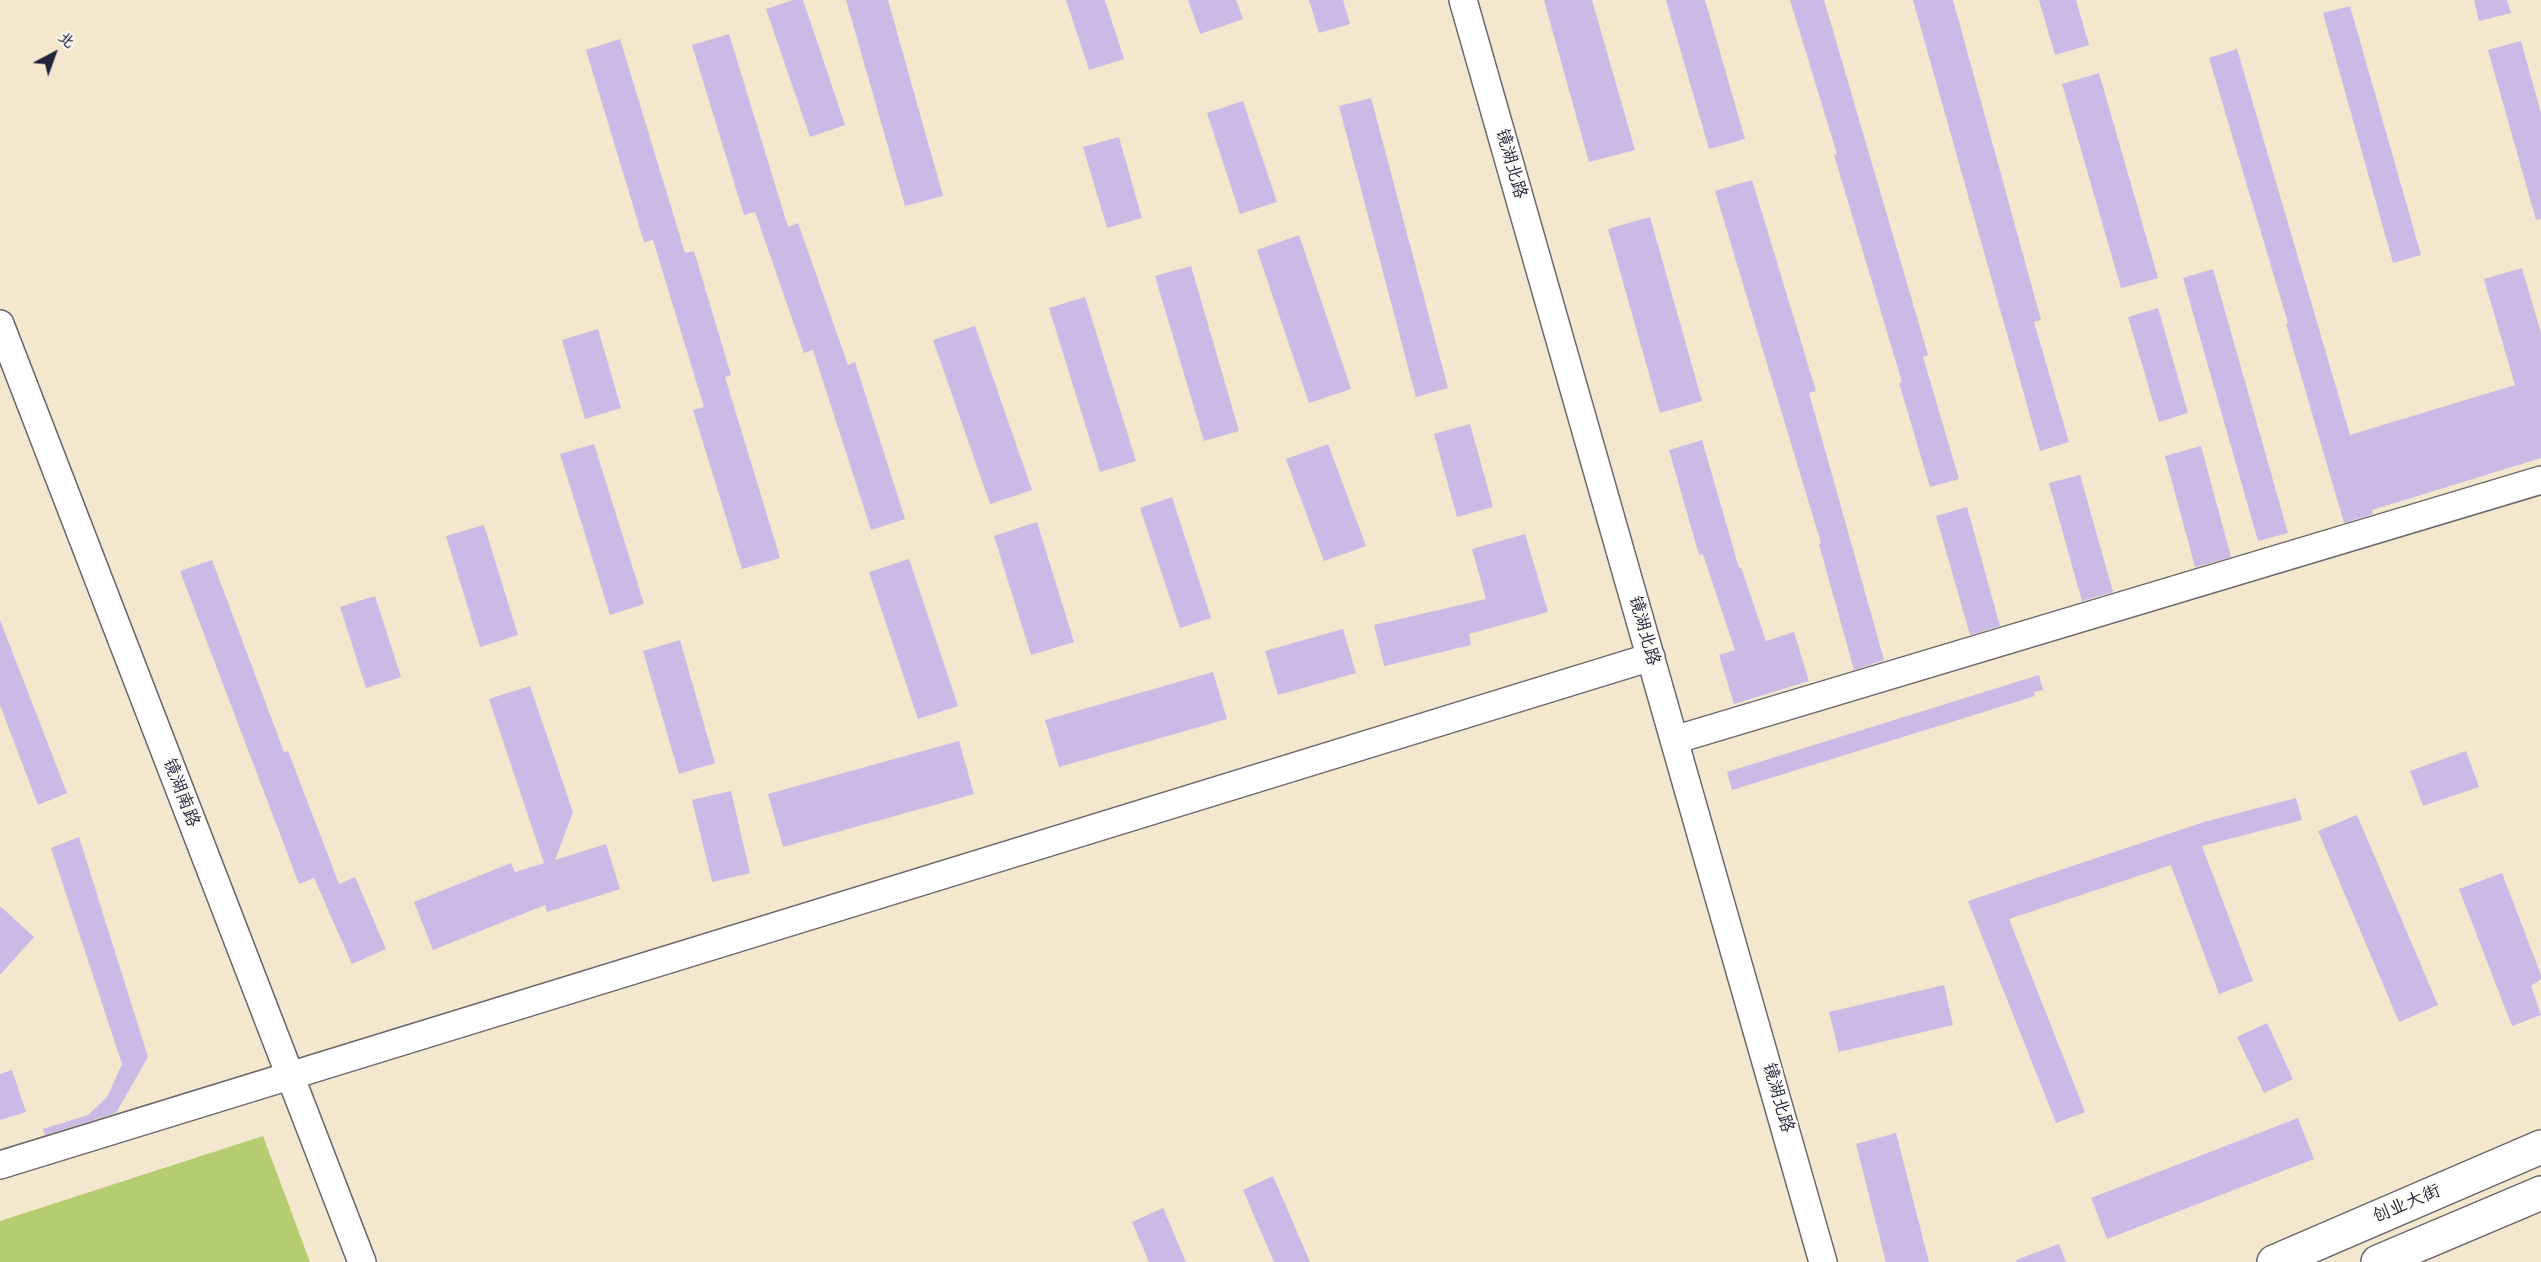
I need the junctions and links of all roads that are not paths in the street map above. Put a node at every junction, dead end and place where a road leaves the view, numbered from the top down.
1 (1463, 0) edge
2 (0, 324) edge
3 (2541, 480) edge
4 (1651, 657) junction
5 (1674, 740) junction
6 (288, 1074) junction
7 (2541, 1147) edge
8 (0, 1164) edge
9 (2540, 1199) edge
10 (362, 1262) edge
11 (1823, 1262) edge
12 (2274, 1262) edge
13 (2378, 1262) edge

1 - 4 street, 镜湖北路
2 - 6 street, 镜湖南路
3 - 5 street
4 - 5 street, 镜湖北路
4 - 6 street
5 - 11 street, 镜湖北路
6 - 8 street
6 - 10 street, 镜湖南路
7 - 12 main road, 创业大街
9 - 13 main road

